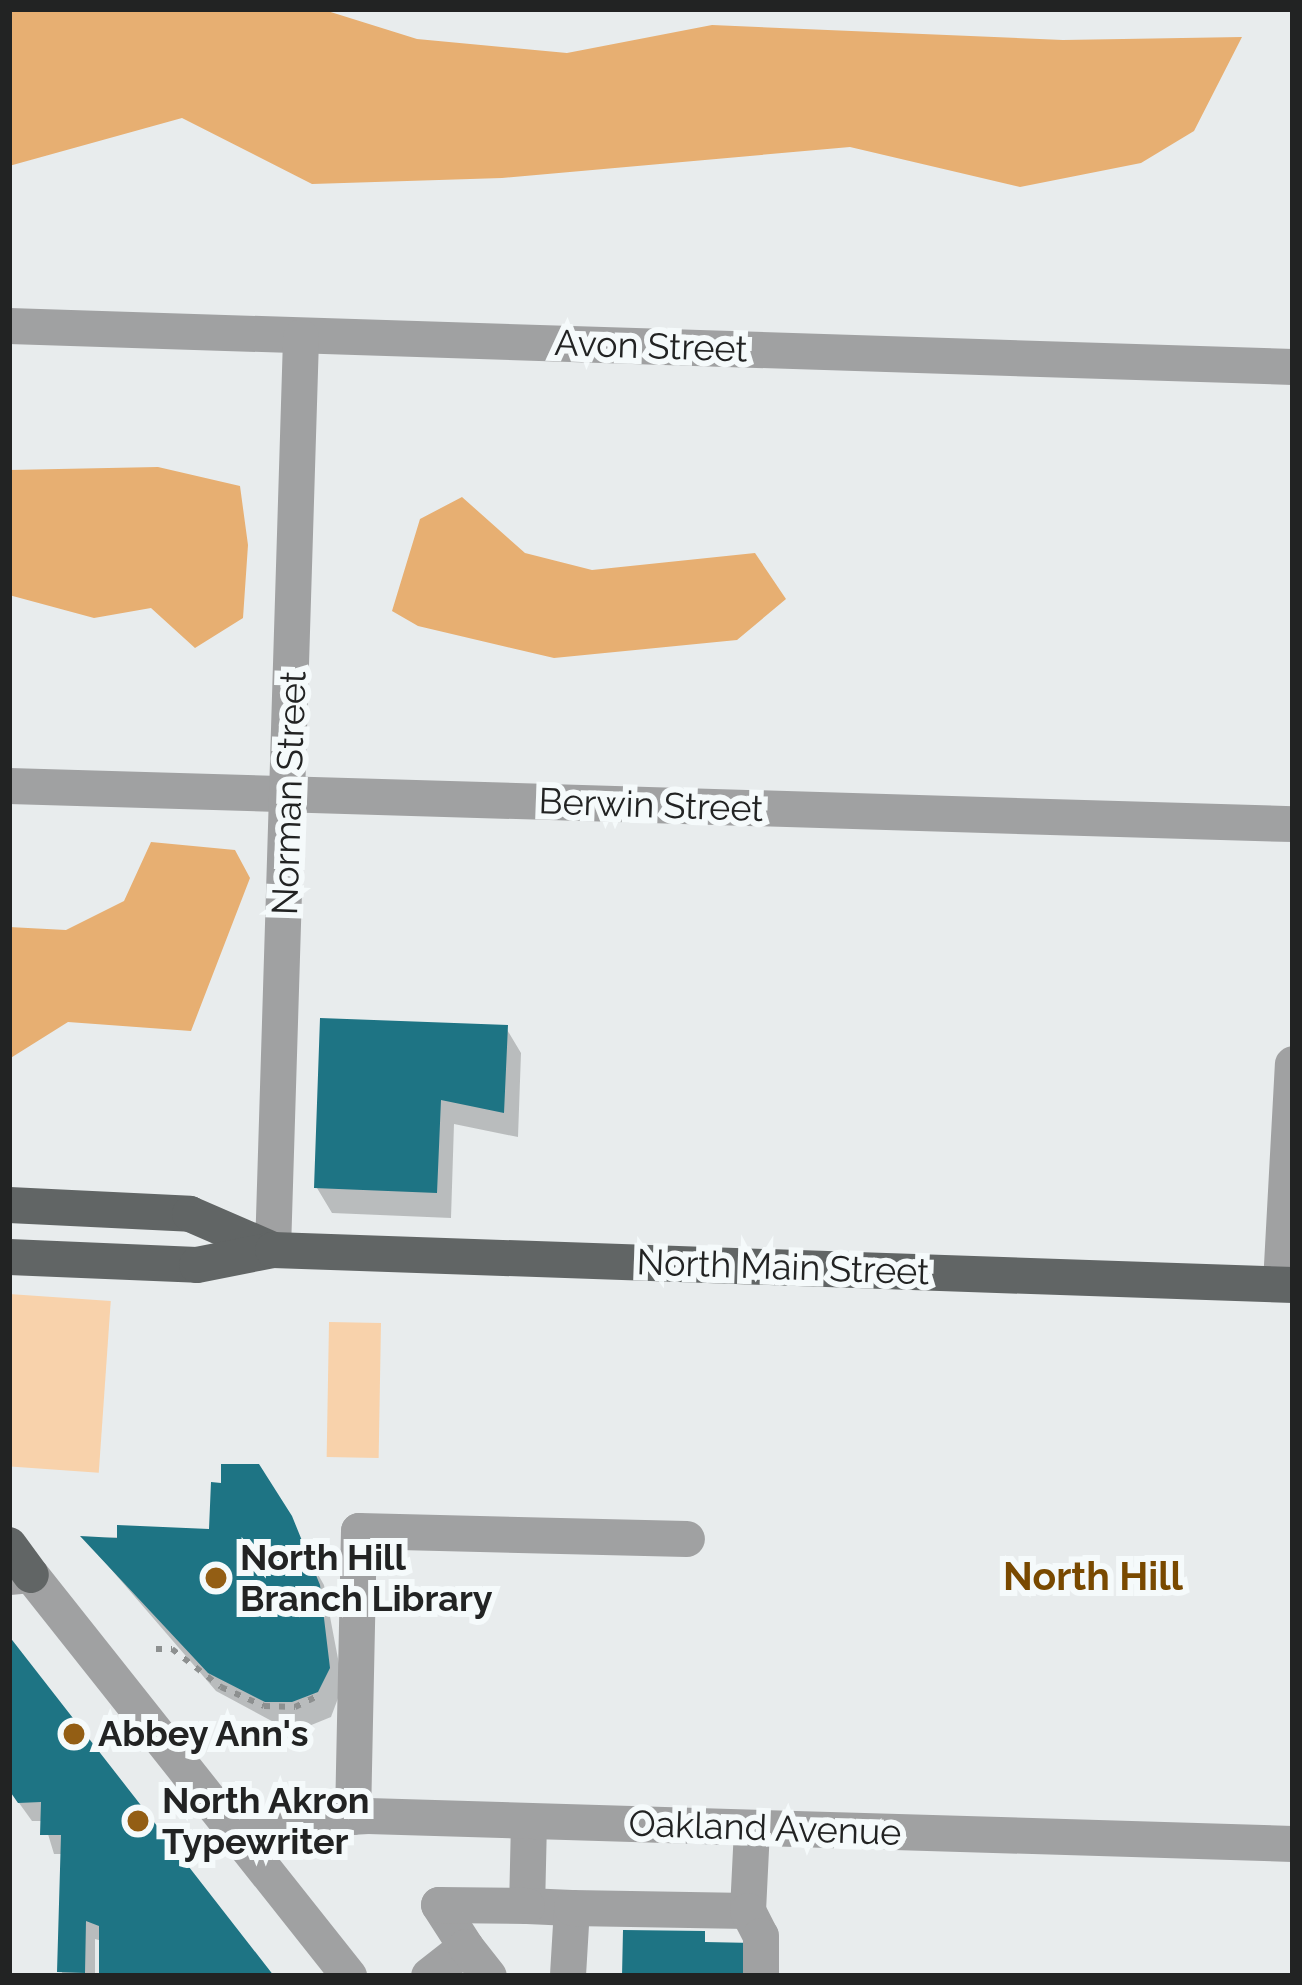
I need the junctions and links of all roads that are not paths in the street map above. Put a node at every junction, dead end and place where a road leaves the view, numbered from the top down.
1 (9, 326) edge
2 (301, 337) junction
3 (1293, 367) edge
4 (9, 786) edge
5 (288, 796) junction
6 (1293, 824) edge
7 (1293, 1064) edge
8 (9, 1205) edge
9 (273, 1250) junction
10 (9, 1257) edge
11 (1287, 1284) edge
12 (687, 1539) dead end
13 (9, 1545) edge
14 (20, 1576) edge
15 (353, 1817) junction
16 (529, 1822) junction
17 (752, 1828) junction
18 (241, 1839) junction
19 (1293, 1844) edge
20 (527, 1906) junction
21 (572, 1907) junction
22 (748, 1911) junction
23 (477, 1962) edge
24 (349, 1976) edge
25 (429, 1976) edge
26 (568, 1976) edge
27 (761, 1976) edge

1 - 2 street, Avon Street
2 - 3 street, Avon Street
2 - 5 street, Norman Street
4 - 5 street, Berwin Street
5 - 6 street, Berwin Street
5 - 9 street, Norman Street
7 - 11 street
8 - 9 main road, North Main Street
9 - 10 main road, North Main Street
9 - 11 main road, North Main Street
12 - 15 street
13 - 14 main road
14 - 18 street
15 - 16 street, Oakland Avenue
15 - 18 street, Oakland Avenue
16 - 17 street, Oakland Avenue
16 - 20 street
17 - 19 street, Oakland Avenue
17 - 22 street
18 - 24 street
20 - 21 street
20 - 23 street
21 - 22 street
21 - 26 street
22 - 27 street
23 - 25 street

